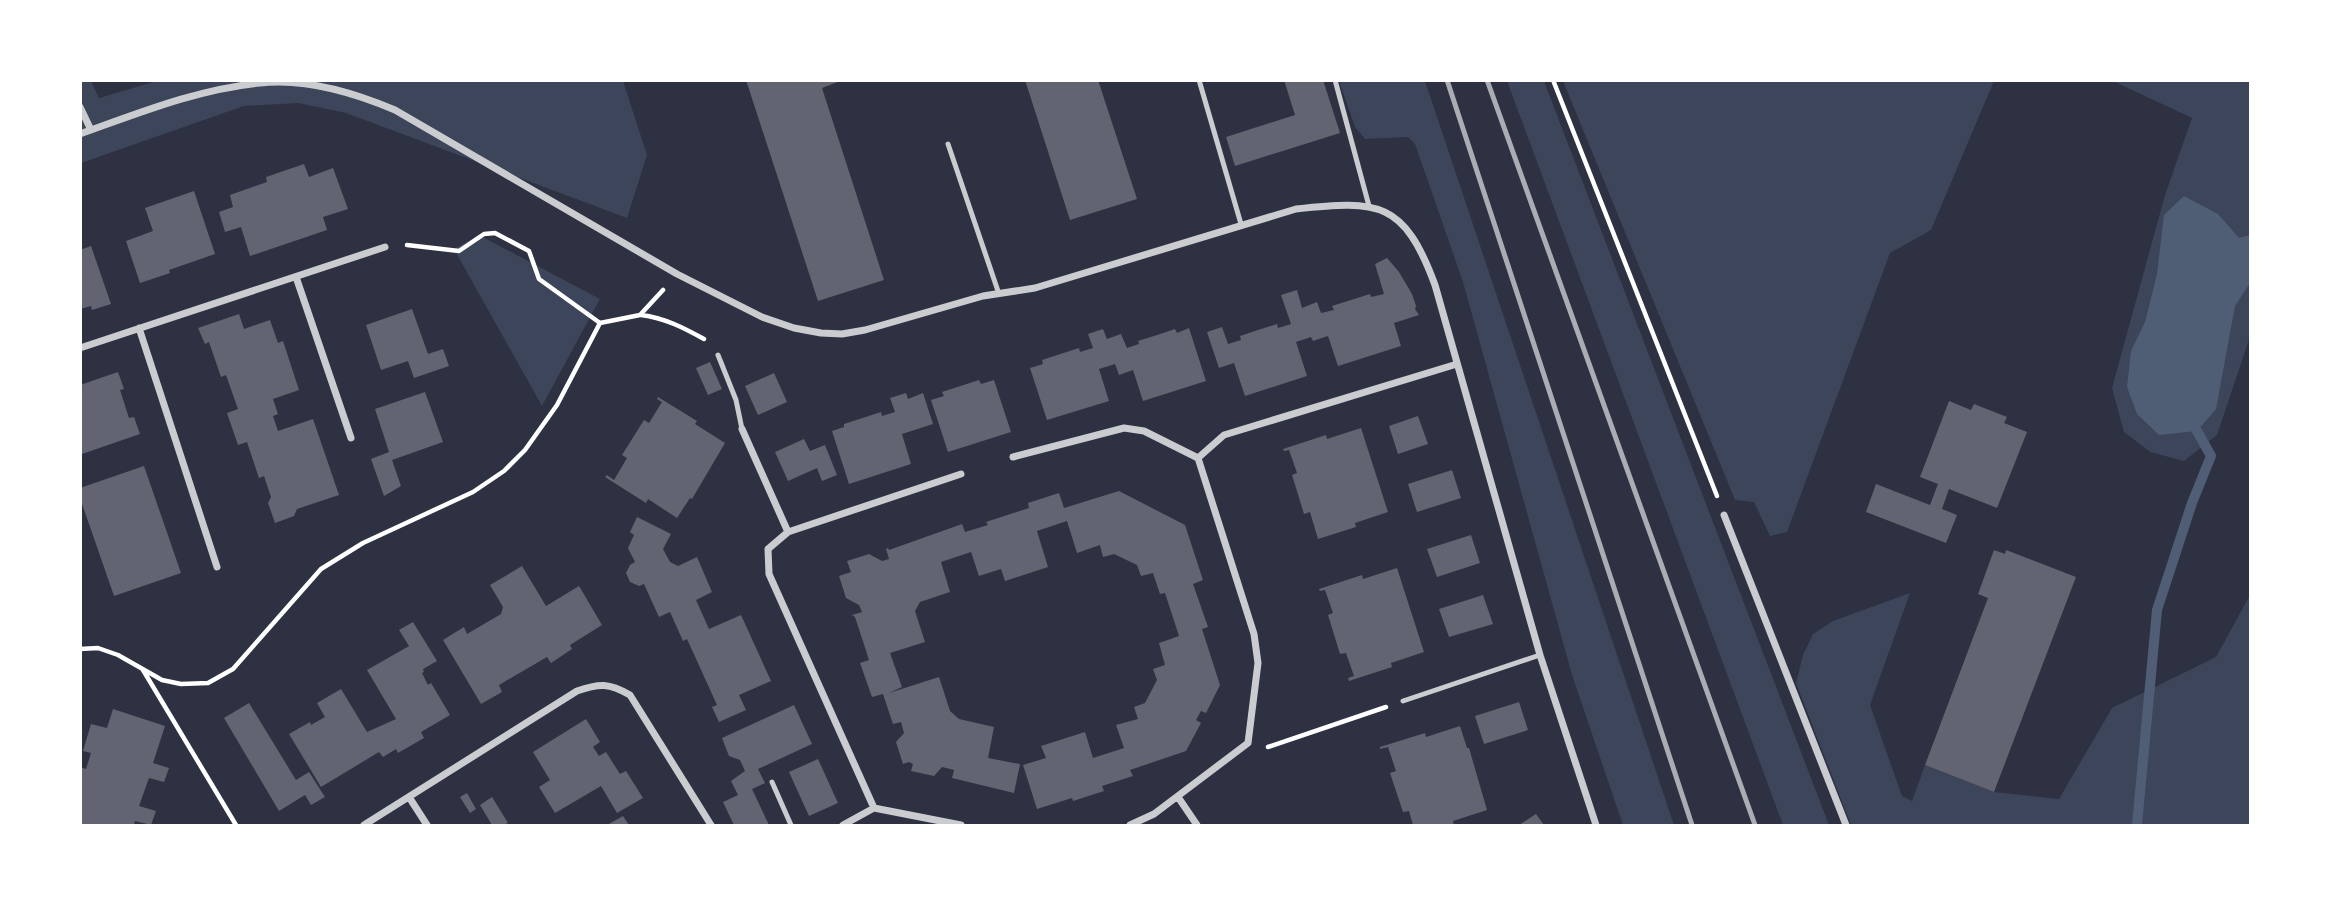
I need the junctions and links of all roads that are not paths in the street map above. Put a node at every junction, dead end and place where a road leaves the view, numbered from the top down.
1 (1199, 80) edge
2 (1335, 80) edge
3 (80, 107) edge
4 (90, 130) junction
5 (80, 134) edge
6 (948, 144) dead end
7 (1368, 206) junction
8 (1241, 224) junction
9 (385, 247) road end
10 (296, 277) junction
11 (999, 294) junction
12 (139, 328) junction
13 (80, 348) edge
14 (718, 355) road end
15 (1457, 364) junction
16 (742, 429) joint
17 (351, 438) dead end
18 (1013, 457) dead end
19 (1198, 458) junction
20 (961, 474) dead end
21 (1724, 515) road end
22 (788, 532) junction
23 (217, 567) dead end
24 (1540, 655) junction
25 (1403, 701) road end
26 (772, 782) dead end
27 (409, 797) junction
28 (1178, 797) junction
29 (874, 808) junction
30 (364, 825) edge
31 (427, 825) edge
32 (711, 825) edge
33 (791, 825) edge
34 (844, 825) edge
35 (961, 825) edge
36 (1130, 825) edge
37 (1197, 825) edge
38 (1596, 825) edge
39 (1846, 825) edge

1 - 8 lane
2 - 7 lane
3 - 4 street
4 - 5 street
4 - 11 street
6 - 11 lane
7 - 8 street
7 - 15 street
8 - 11 street
9 - 10 street
10 - 12 street
10 - 17 street
12 - 13 street
12 - 23 street
14 - 16 lane
15 - 19 street
15 - 24 street
16 - 22 street
18 - 19 street
19 - 28 street
20 - 22 street
21 - 39 street
22 - 29 street
24 - 25 lane
24 - 38 street
26 - 33 lane
27 - 30 street
27 - 31 street
27 - 32 street
28 - 36 street
28 - 37 street
29 - 34 street
29 - 35 street

